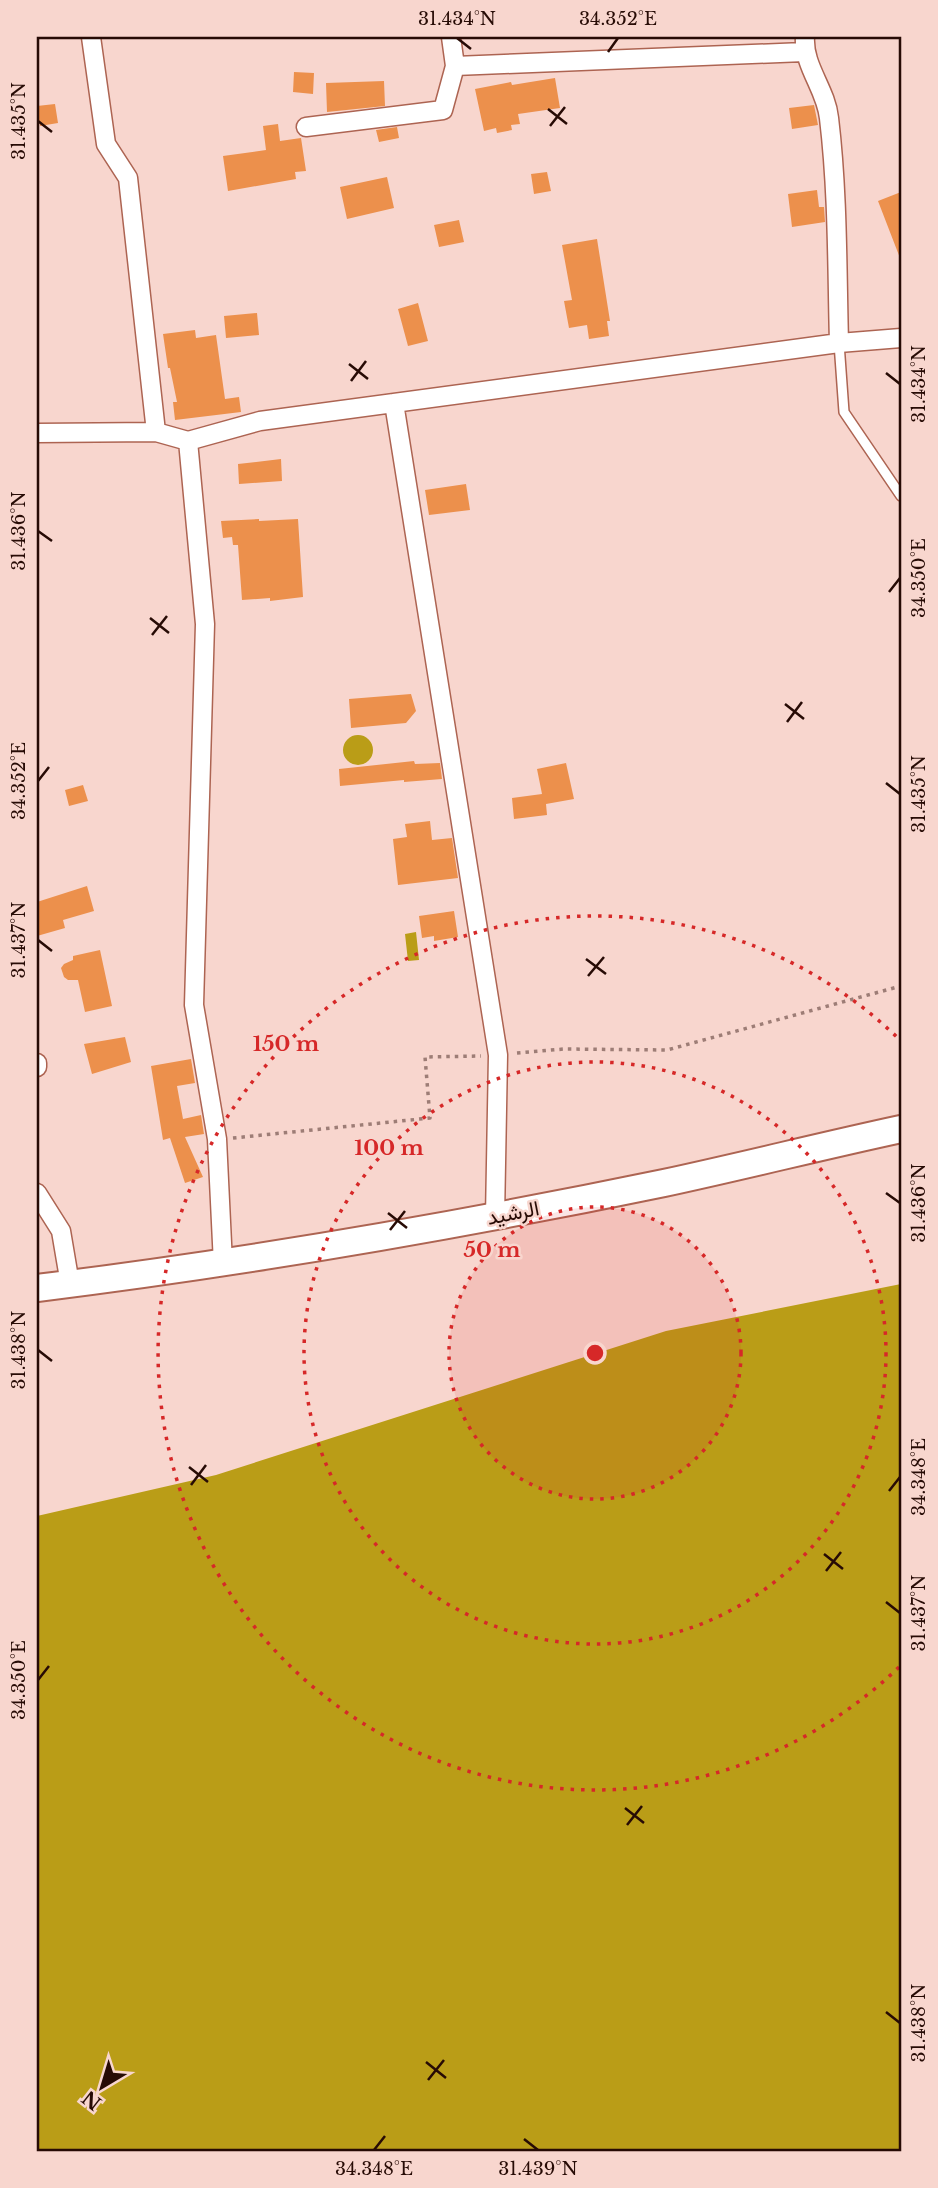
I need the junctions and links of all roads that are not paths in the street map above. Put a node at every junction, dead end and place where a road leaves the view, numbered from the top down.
1 (91, 37) edge
2 (451, 37) edge
3 (805, 44) edge
4 (455, 66) junction
5 (306, 127) dead end
6 (901, 338) edge
7 (839, 343) junction
8 (394, 403) junction
9 (156, 432) junction
10 (37, 433) edge
11 (188, 441) junction
12 (901, 496) edge
13 (901, 1129) edge
14 (37, 1193) edge
15 (495, 1217) junction
16 (223, 1264) junction
17 (69, 1284) junction
18 (37, 1287) edge

1 - 9 street
2 - 4 street
3 - 4 street
3 - 7 street
4 - 5 street
6 - 7 street
7 - 8 street
7 - 12 lane
8 - 11 street
8 - 15 street
9 - 10 street
9 - 11 street
11 - 16 street
13 - 15 main road, الرشيد
14 - 17 street
15 - 16 main road, الرشيد
16 - 17 main road, الرشيد
17 - 18 main road, الرشيد

